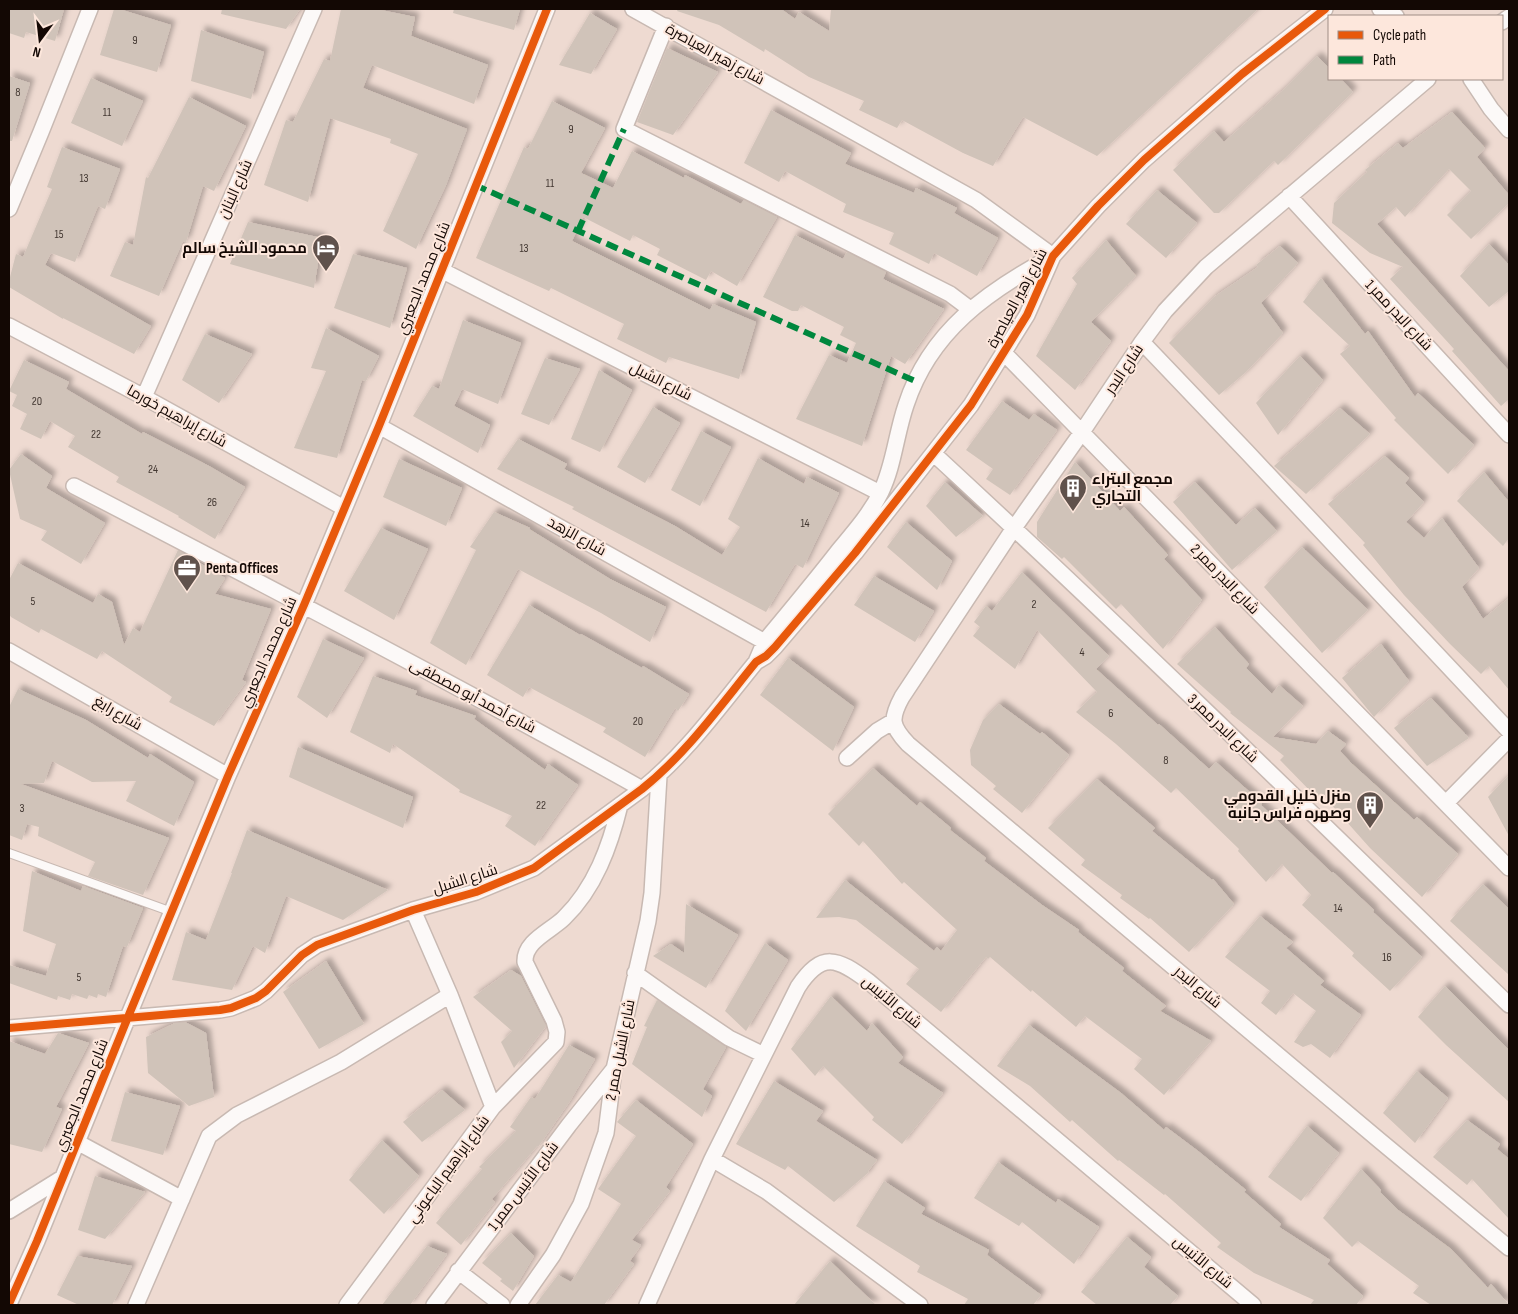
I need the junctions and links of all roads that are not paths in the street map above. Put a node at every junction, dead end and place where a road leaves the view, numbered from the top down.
1 (90, 9) edge
2 (314, 9) edge
3 (547, 9) edge
4 (632, 9) edge
5 (1325, 9) edge
6 (1380, 9) edge
7 (1394, 15) edge
8 (666, 26) junction
9 (1427, 80) edge
10 (1472, 80) edge
11 (1509, 130) edge
12 (1289, 196) junction
13 (9, 209) edge
14 (1054, 256) junction
15 (441, 270) junction
16 (970, 309) junction
17 (9, 326) edge
18 (1142, 342) junction
19 (1004, 353) junction
20 (144, 397) junction
21 (378, 426) junction
22 (1082, 432) junction
23 (1509, 435) edge
24 (934, 454) junction
25 (74, 486) dead end
26 (880, 493) junction
27 (344, 508) junction
28 (1014, 528) junction
29 (850, 548) junction
30 (304, 605) junction
31 (770, 644) junction
32 (9, 651) edge
33 (756, 662) joint
34 (892, 722) junction
35 (1509, 731) edge
36 (1509, 739) edge
37 (847, 758) dead end
38 (228, 776) junction
39 (659, 776) junction
40 (642, 789) junction
41 (1446, 803) junction
42 (620, 806) junction
43 (9, 853) edge
44 (1509, 868) edge
45 (413, 910) junction
46 (172, 912) junction
47 (636, 973) junction
48 (450, 995) junction
49 (1509, 1006) edge
50 (128, 1017) junction
51 (9, 1028) edge
52 (764, 1054) junction
53 (614, 1069) junction
54 (493, 1107) junction
55 (77, 1142) junction
56 (712, 1160) junction
57 (62, 1178) junction
58 (182, 1199) junction
59 (9, 1210) edge
60 (1509, 1248) edge
61 (458, 1271) junction
62 (15, 1302) edge
63 (136, 1305) edge
64 (347, 1305) edge
65 (434, 1305) edge
66 (502, 1305) edge
67 (518, 1305) edge
68 (647, 1305) edge
69 (920, 1305) edge
70 (1253, 1305) edge

1 - 13 street
2 - 20 street, شارع البنان
3 - 15 street, شارع محمد الجعبري
4 - 8 street, شارع زهير العياصرة
5 - 14 street, شارع زهير العياصرة
6 - 7 street
8 - 14 street, شارع زهير العياصرة
8 - 16 street
9 - 12 street, شارع البدر
10 - 11 street
12 - 18 street, شارع البدر
12 - 23 street, شارع البدر ممر 1
14 - 16 street, شارع زهير العياصرة
14 - 19 street, شارع زهير العياصرة
15 - 21 street, شارع محمد الجعبري
15 - 26 street, شارع الشبل
16 - 26 street, شارع زهير العياصرة
17 - 20 street, شارع إبراهيم خورما
18 - 22 street, شارع البدر
18 - 35 street
19 - 22 street, شارع البدر ممر 2
19 - 24 street, شارع زهير العياصرة
20 - 27 street, شارع إبراهيم خورما
21 - 27 street, شارع محمد الجعبري
21 - 31 street, شارع الزهد
22 - 28 street, شارع البدر
22 - 41 street, شارع البدر ممر 2
24 - 28 street, شارع البدر ممر 3
24 - 29 street, شارع زهير العياصرة
25 - 30 street, شارع أحمد أبو مصطفى
26 - 29 street, شارع زهير العياصرة
27 - 30 street, شارع محمد الجعبري
28 - 34 street, شارع البدر
28 - 49 street, شارع البدر ممر 3
29 - 31 street, شارع زهير العياصرة
30 - 38 street, شارع محمد الجعبري
30 - 40 street, شارع أحمد أبو مصطفى
31 - 33 street, شارع زهير العياصرة
32 - 38 street, شارع رابغ
33 - 39 street, شارع الشبل
34 - 37 street
34 - 60 street, شارع البدر
36 - 41 street
38 - 46 street, شارع محمد الجعبري
39 - 40 street, شارع الشبل
39 - 47 street, شارع الشبل ممر 2
40 - 42 street, شارع الشبل
41 - 44 street, شارع البدر ممر 2
42 - 45 street, شارع الشبل
42 - 54 street
43 - 46 lane
45 - 48 street, شارع إبراهيم الباعوني
45 - 50 street, شارع الشبل
46 - 50 street, شارع محمد الجعبري
47 - 52 street
47 - 53 street, شارع الشبل ممر 2
48 - 54 street, شارع إبراهيم الباعوني
48 - 58 street
50 - 51 street, شارع الشبل
50 - 55 street, شارع محمد الجعبري
52 - 56 street, شارع الأنيس
52 - 70 street, شارع الأنيس
53 - 61 street, شارع الأنيس ممر 1
53 - 67 street, شارع الشبل ممر 2
54 - 64 street, شارع إبراهيم الباعوني
55 - 57 street, شارع محمد الجعبري
55 - 58 street
56 - 68 street, شارع الأنيس
56 - 69 street
57 - 59 street
57 - 62 street, شارع محمد الجعبري
58 - 63 street
61 - 65 street, شارع الأنيس ممر 1
61 - 66 street

